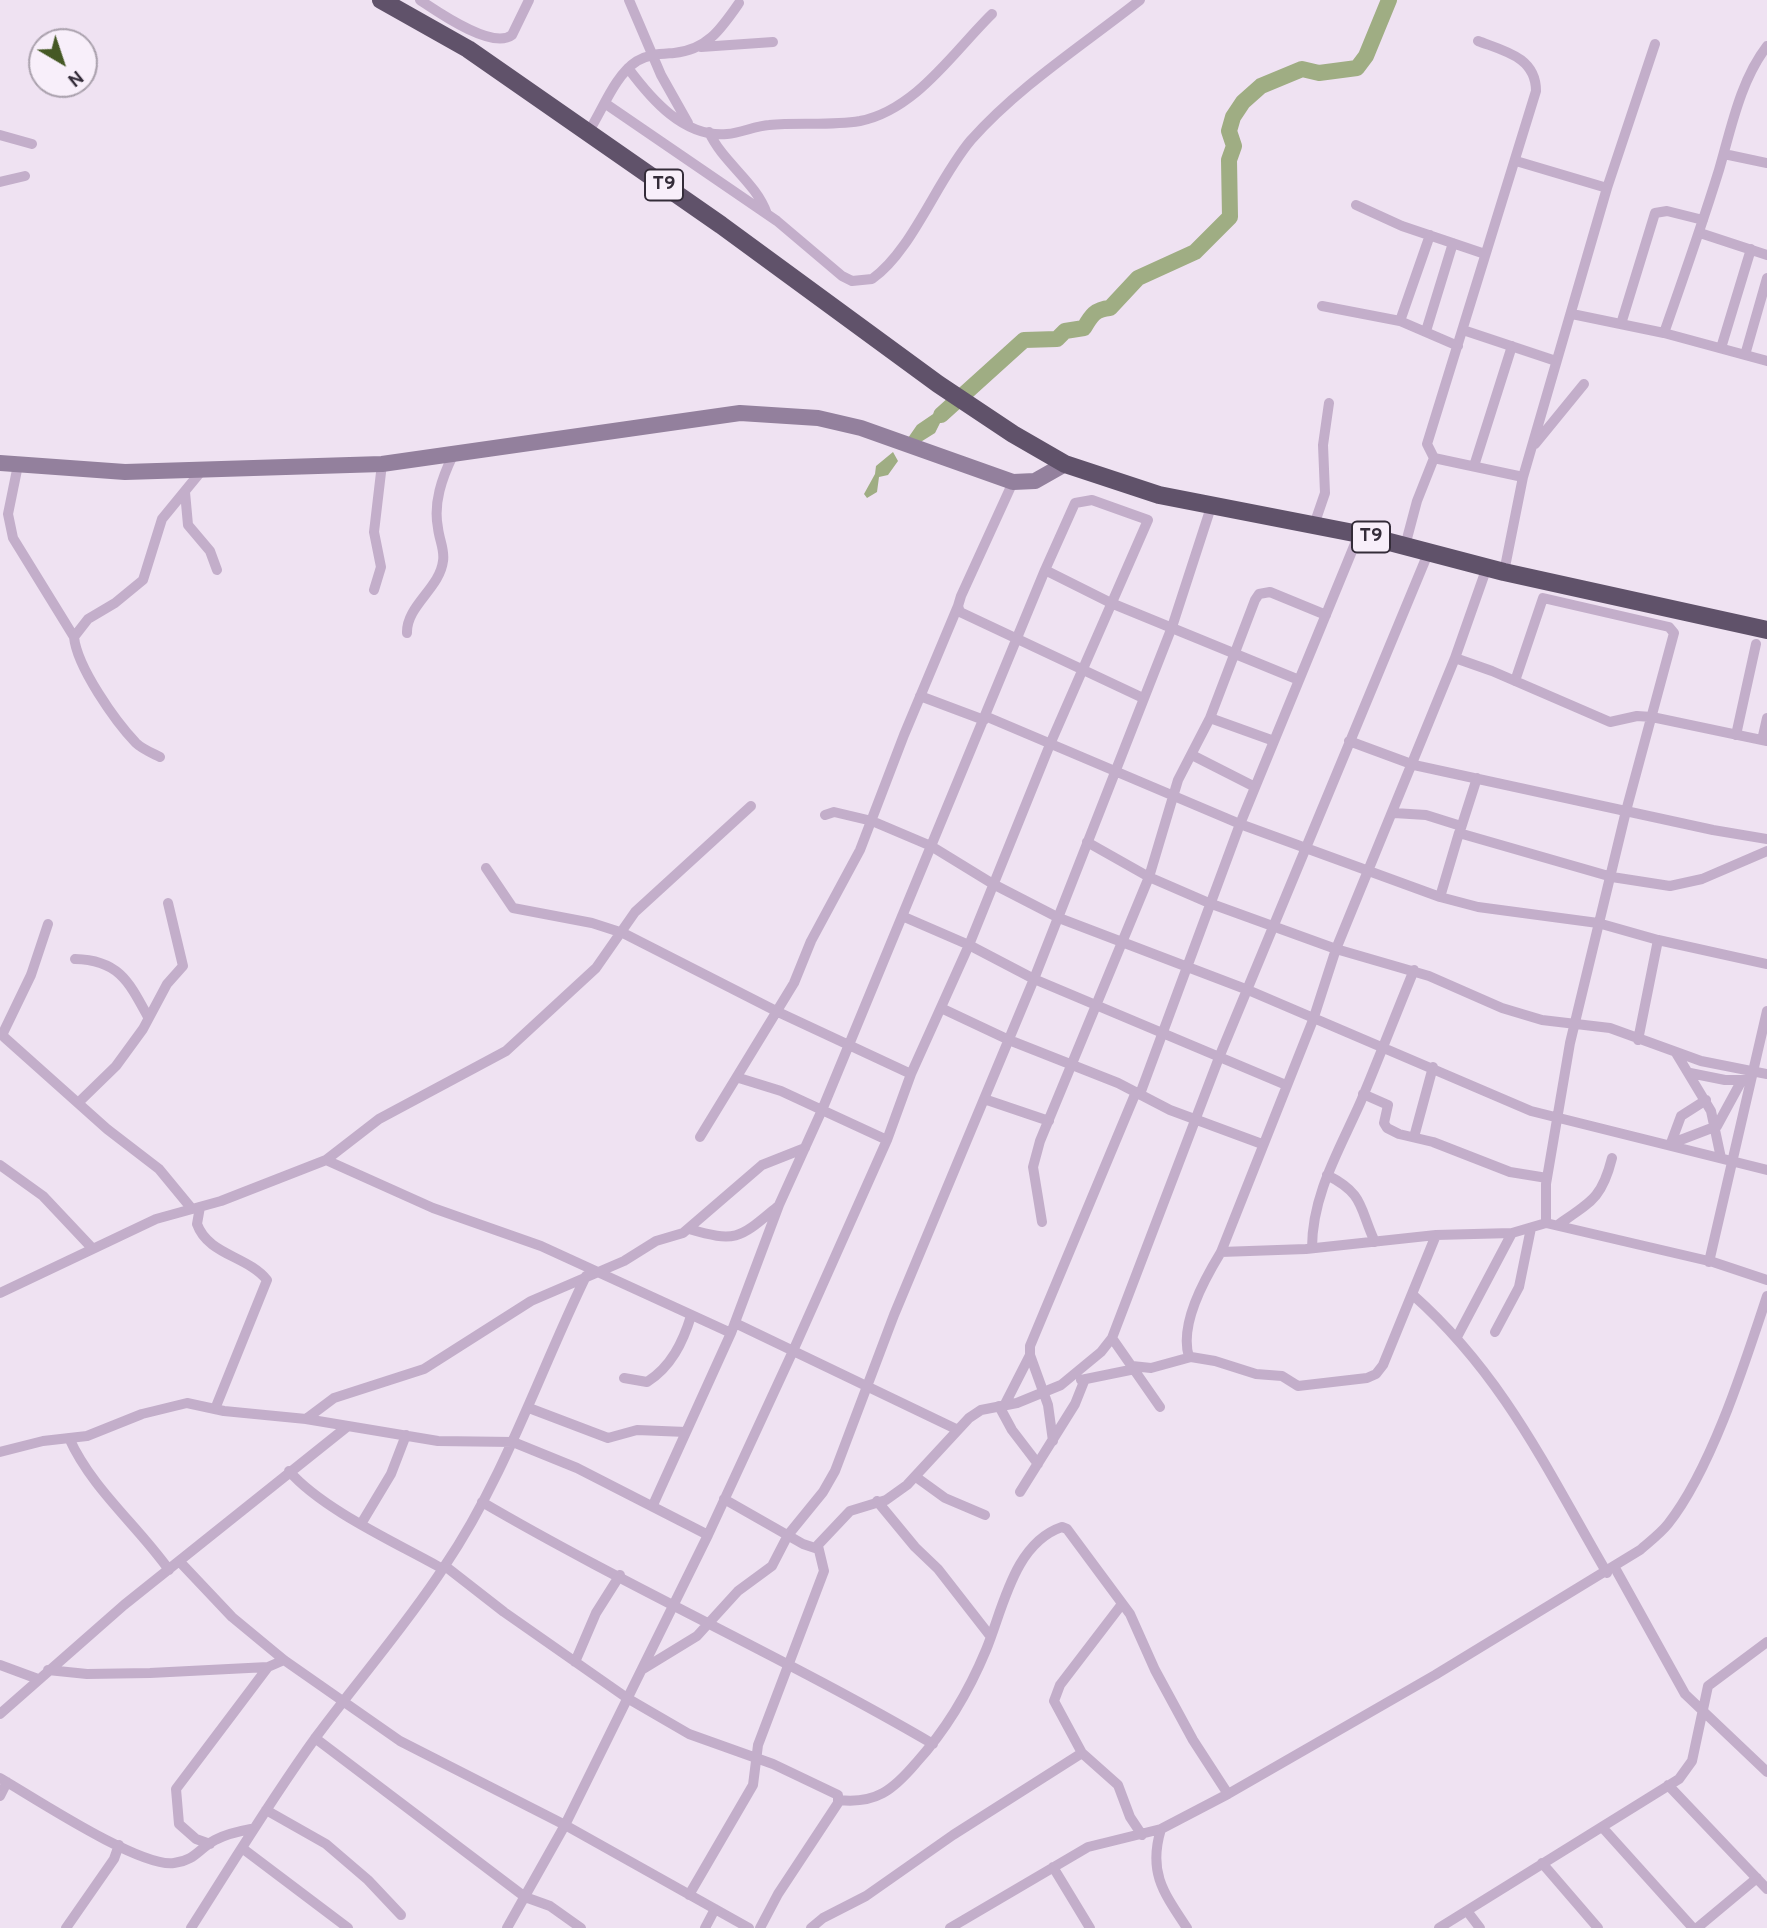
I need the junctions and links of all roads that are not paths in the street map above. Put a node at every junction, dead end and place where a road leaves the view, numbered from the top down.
1 (419, 0) edge
2 (529, 0) edge
3 (629, 0) edge
4 (1140, 0) edge
5 (393, 3) edge
6 (739, 3) dead end
7 (992, 14) dead end
8 (644, 32) junction
9 (1478, 41) dead end
10 (773, 42) dead end
11 (1655, 44) dead end
12 (701, 47) junction
13 (1765, 51) edge
14 (653, 54) junction
15 (632, 65) junction
16 (606, 104) junction
17 (691, 126) junction
18 (589, 131) junction
19 (709, 132) junction
20 (0, 135) edge
21 (32, 144) dead end
22 (1724, 154) junction
23 (1516, 162) junction
24 (1767, 163) edge
25 (24, 176) dead end
26 (0, 182) edge
27 (1607, 188) junction
28 (1356, 205) dead end
29 (767, 214) junction
30 (1703, 220) junction
31 (1700, 233) junction
32 (1430, 235) junction
33 (1453, 243) junction
34 (1751, 249) junction
35 (1485, 254) junction
36 (1767, 255) edge
37 (1767, 278) edge
38 (1322, 306) dead end
39 (1572, 314) junction
40 (1400, 321) junction
41 (1621, 324) junction
42 (1463, 330) junction
43 (1426, 331) junction
44 (1664, 333) junction
45 (1458, 346) junction
46 (1511, 346) junction
47 (1721, 348) junction
48 (1745, 355) junction
49 (1767, 360) edge
50 (1556, 361) junction
51 (1584, 384) dead end
52 (1329, 402) dead end
53 (1531, 448) junction
54 (453, 455) junction
55 (1434, 458) junction
56 (0, 463) edge
57 (382, 464) junction
58 (1065, 464) junction
59 (18, 465) junction
60 (1474, 466) junction
61 (203, 469) junction
62 (1523, 477) junction
63 (1013, 482) junction
64 (185, 492) junction
65 (1212, 503) junction
66 (1314, 525) junction
67 (1359, 534) junction
68 (1405, 545) junction
69 (1429, 551) junction
70 (1495, 569) junction
71 (217, 570) dead end
72 (1045, 570) junction
73 (374, 590) dead end
74 (1111, 603) junction
75 (958, 607) junction
76 (1326, 615) junction
77 (1172, 627) junction
78 (407, 633) dead end
79 (74, 637) junction
80 (1762, 637) edge
81 (1018, 641) junction
82 (1236, 656) junction
83 (1455, 658) junction
84 (1084, 669) junction
85 (1299, 680) junction
86 (1515, 681) junction
87 (920, 696) junction
88 (1143, 698) junction
89 (985, 718) junction
90 (1210, 718) junction
91 (1652, 718) junction
92 (1767, 718) edge
93 (1736, 735) junction
94 (1274, 741) junction
95 (1349, 741) junction
96 (1765, 741) edge
97 (1051, 742) junction
98 (1192, 755) junction
99 (160, 757) dead end
100 (1414, 765) junction
101 (1114, 769) junction
102 (1477, 778) junction
103 (1255, 787) junction
104 (1174, 795) junction
105 (751, 806) dead end
106 (1626, 811) junction
107 (1394, 813) junction
108 (825, 815) dead end
109 (872, 821) junction
110 (1240, 824) junction
111 (1460, 830) junction
112 (1767, 839) edge
113 (1087, 842) junction
114 (931, 846) junction
115 (1306, 849) junction
116 (1767, 851) edge
117 (486, 868) dead end
118 (1369, 873) junction
119 (1149, 877) junction
120 (1612, 877) junction
121 (993, 884) junction
122 (1440, 897) junction
123 (168, 903) dead end
124 (1209, 903) junction
125 (902, 916) junction
126 (1059, 918) junction
127 (1598, 923) junction
128 (48, 924) dead end
129 (1272, 927) junction
130 (623, 933) junction
131 (1123, 940) junction
132 (1658, 940) junction
133 (969, 945) junction
134 (1336, 949) junction
135 (75, 959) dead end
136 (1767, 964) edge
137 (1187, 966) junction
138 (1414, 971) junction
139 (1034, 979) junction
140 (1248, 990) junction
141 (1096, 1006) junction
142 (941, 1008) junction
143 (1767, 1011) edge
144 (778, 1012) junction
145 (148, 1017) junction
146 (1313, 1020) junction
147 (1575, 1024) junction
148 (2, 1032) edge
149 (1164, 1032) junction
150 (1009, 1040) junction
151 (1639, 1040) junction
152 (847, 1045) junction
153 (1382, 1047) junction
154 (1676, 1053) junction
155 (1220, 1055) junction
156 (1070, 1064) junction
157 (1433, 1067) junction
158 (1690, 1073) junction
159 (911, 1074) junction
160 (1767, 1074) edge
161 (1749, 1077) junction
162 (739, 1078) junction
163 (1286, 1084) junction
164 (1138, 1093) junction
165 (1363, 1094) junction
166 (984, 1099) junction
167 (1706, 1100) junction
168 (78, 1103) junction
169 (822, 1110) junction
170 (1559, 1118) junction
171 (1196, 1119) junction
172 (1048, 1121) junction
173 (1717, 1126) junction
174 (700, 1137) dead end
175 (1414, 1137) junction
176 (887, 1140) junction
177 (1262, 1144) junction
178 (1669, 1144) junction
179 (805, 1148) junction
180 (1612, 1158) dead end
181 (1721, 1158) junction
182 (326, 1160) junction
183 (1732, 1161) junction
184 (0, 1165) edge
185 (1767, 1170) edge
186 (1327, 1175) junction
187 (1547, 1178) junction
188 (779, 1205) junction
189 (196, 1208) junction
190 (1042, 1222) dead end
191 (1546, 1223) junction
192 (1559, 1224) junction
193 (1531, 1228) junction
194 (689, 1229) junction
195 (1512, 1233) junction
196 (1436, 1235) junction
197 (1375, 1242) junction
198 (92, 1248) junction
199 (1312, 1248) junction
200 (1221, 1252) junction
201 (1709, 1262) junction
202 (599, 1271) junction
203 (586, 1276) junction
204 (1766, 1277) edge
205 (0, 1293) edge
206 (1413, 1295) junction
207 (1767, 1296) edge
208 (691, 1316) junction
209 (733, 1328) junction
210 (1495, 1332) dead end
211 (1112, 1338) junction
212 (1458, 1338) junction
213 (1185, 1346) junction
214 (793, 1351) junction
215 (1030, 1355) junction
216 (1189, 1357) junction
217 (1166, 1364) junction
218 (1134, 1368) junction
219 (624, 1378) dead end
220 (1085, 1379) junction
221 (869, 1385) junction
222 (1061, 1385) junction
223 (1042, 1392) junction
224 (1152, 1394) junction
225 (1002, 1406) junction
226 (1160, 1407) dead end
227 (529, 1408) junction
228 (215, 1409) junction
229 (306, 1419) junction
230 (348, 1426) junction
231 (956, 1429) junction
232 (686, 1432) junction
233 (406, 1435) junction
234 (69, 1438) junction
235 (1053, 1441) junction
236 (513, 1442) junction
237 (0, 1452) edge
238 (1038, 1464) junction
239 (289, 1471) junction
240 (916, 1477) junction
241 (1020, 1492) dead end
242 (723, 1499) junction
243 (877, 1501) junction
244 (482, 1502) junction
245 (653, 1505) junction
246 (985, 1515) dead end
247 (361, 1524) junction
248 (708, 1535) junction
249 (788, 1535) junction
250 (818, 1546) junction
251 (180, 1562) junction
252 (444, 1568) junction
253 (169, 1570) junction
254 (1611, 1570) junction
255 (620, 1575) junction
256 (673, 1604) junction
257 (1122, 1604) junction
258 (710, 1625) junction
259 (990, 1637) junction
260 (1767, 1642) edge
261 (284, 1660) junction
262 (575, 1662) junction
263 (0, 1665) edge
264 (790, 1666) junction
265 (268, 1667) junction
266 (48, 1670) junction
267 (641, 1671) junction
268 (38, 1679) junction
269 (627, 1698) junction
270 (342, 1703) junction
271 (1703, 1710) junction
272 (0, 1714) edge
273 (315, 1738) junction
274 (933, 1744) junction
275 (1083, 1753) junction
276 (757, 1758) junction
277 (1767, 1772) edge
278 (4, 1780) edge
279 (1668, 1785) junction
280 (1228, 1794) junction
281 (0, 1796) edge
282 (839, 1800) junction
283 (266, 1810) junction
284 (565, 1825) junction
285 (1602, 1827) junction
286 (251, 1829) junction
287 (1161, 1829) junction
288 (1142, 1835) junction
289 (210, 1843) junction
290 (119, 1845) junction
291 (242, 1848) junction
292 (1542, 1863) junction
293 (1053, 1867) junction
294 (1757, 1878) junction
295 (1767, 1889) edge
296 (689, 1895) junction
297 (524, 1897) junction
298 (715, 1909) junction
299 (1467, 1911) junction
300 (401, 1915) dead end
301 (195, 1926) edge
302 (66, 1928) edge
303 (348, 1928) edge
304 (507, 1928) edge
305 (581, 1928) edge
306 (705, 1928) edge
307 (749, 1928) edge
308 (760, 1928) edge
309 (811, 1928) edge
310 (950, 1928) edge
311 (1090, 1928) edge
312 (1188, 1928) edge
313 (1439, 1928) edge
314 (1480, 1928) edge
315 (1598, 1928) edge
316 (1695, 1928) edge

1 - 2 street
3 - 8 street
4 - 29 street
5 - 18 highway, T9
6 - 12 street
7 - 19 street
8 - 14 street
8 - 15 street
9 - 23 street
10 - 12 street
11 - 27 street
12 - 14 street
13 - 22 street
14 - 15 street
14 - 17 street
15 - 16 street
15 - 17 street
16 - 18 street
16 - 29 street
17 - 19 street
18 - 58 highway, T9
19 - 29 street
20 - 21 street
22 - 24 street
22 - 30 street
23 - 27 street
23 - 35 street
25 - 26 street
27 - 39 street
28 - 32 street
30 - 31 street
30 - 41 street
31 - 34 street
31 - 44 street
32 - 33 street
32 - 40 street
33 - 35 street
33 - 43 street
34 - 36 street
34 - 47 street
35 - 42 street
37 - 48 street
38 - 40 street
39 - 41 street
39 - 50 street
40 - 43 street
41 - 44 street
42 - 45 street
42 - 46 street
43 - 45 street
44 - 47 street
45 - 55 street
46 - 50 street
46 - 60 street
47 - 48 street
48 - 49 street
50 - 53 street
51 - 53 street
52 - 66 street
53 - 62 street
54 - 57 main road
54 - 63 main road
54 - 78 street
55 - 60 street
55 - 68 street
56 - 59 main road
57 - 61 main road
57 - 73 street
58 - 63 main road
58 - 65 highway, T9
59 - 61 main road
59 - 79 street
60 - 62 street
61 - 64 street
62 - 70 street
63 - 75 street
64 - 71 street
64 - 79 street
65 - 66 highway, T9
65 - 77 street
66 - 67 highway, T9
67 - 68 highway, T9
67 - 76 street
68 - 69 highway, T9
69 - 70 highway, T9
69 - 95 street
70 - 80 highway, T9
70 - 83 street
72 - 74 street
72 - 74 street
72 - 81 street
74 - 77 street
74 - 84 street
75 - 81 street
75 - 87 street
76 - 82 street
76 - 85 street
77 - 82 street
77 - 88 street
79 - 99 street
80 - 93 street
81 - 84 street
81 - 89 street
82 - 85 street
82 - 90 street
83 - 86 street
83 - 100 street
84 - 88 street
84 - 97 street
85 - 94 street
86 - 91 street
86 - 91 street
87 - 89 street
87 - 109 street
88 - 101 street
89 - 97 street
89 - 114 street
90 - 94 street
90 - 98 street
91 - 93 street
91 - 106 street
92 - 96 street
93 - 96 street
94 - 103 street
95 - 100 street
95 - 115 street
97 - 101 street
97 - 121 street
98 - 103 street
98 - 104 street
100 - 102 street
100 - 107 street
101 - 104 street
101 - 113 street
102 - 106 street
102 - 111 street
103 - 110 street
104 - 110 street
104 - 119 street
105 - 130 street
106 - 112 street
106 - 120 street
107 - 111 street
107 - 118 street
108 - 109 street
109 - 114 street
109 - 144 street
110 - 115 street
110 - 124 street
111 - 120 street
111 - 122 street
113 - 119 street
113 - 126 street
114 - 121 street
114 - 125 street
115 - 118 street
115 - 129 street
116 - 120 street
117 - 130 street
118 - 122 street
118 - 134 street
119 - 124 street
119 - 131 street
120 - 127 street
121 - 126 street
121 - 133 street
122 - 127 street
123 - 145 street
124 - 129 street
124 - 137 street
125 - 133 street
125 - 152 street
126 - 131 street
126 - 139 street
127 - 132 street
127 - 147 street
128 - 148 street
129 - 134 street
129 - 140 street
130 - 144 street
130 - 182 street
131 - 137 street
131 - 141 street
132 - 136 street
132 - 151 street
133 - 139 street
133 - 142 street
134 - 138 street
134 - 146 street
135 - 145 street
137 - 140 street
137 - 149 street
138 - 147 street
138 - 153 street
139 - 141 street
139 - 150 street
140 - 146 street
140 - 155 street
141 - 149 street
141 - 156 street
142 - 150 street
142 - 159 street
143 - 161 street
144 - 152 street
144 - 162 street
145 - 168 street
146 - 153 street
146 - 163 street
147 - 151 street
147 - 170 street
148 - 168 street
149 - 155 street
149 - 164 street
150 - 156 street
150 - 166 street
151 - 154 street
152 - 159 street
152 - 169 street
153 - 157 street
153 - 165 street
154 - 158 street
154 - 161 street
155 - 163 street
155 - 171 street
156 - 164 street
156 - 172 street
157 - 170 street
157 - 175 street
158 - 161 street
158 - 167 street
159 - 176 street
160 - 161 street
161 - 173 street
161 - 183 street
162 - 169 street
162 - 174 street
163 - 177 street
164 - 171 street
164 - 215 street
165 - 175 street
165 - 186 street
166 - 172 street
166 - 221 street
167 - 173 street
167 - 178 street
168 - 189 street
169 - 176 street
169 - 179 street
170 - 178 street
170 - 187 street
171 - 177 street
171 - 211 street
172 - 190 street
173 - 178 street
173 - 181 street
175 - 187 street
176 - 214 street
177 - 200 street
178 - 181 street
179 - 188 street
179 - 194 street
180 - 192 street
181 - 183 street
182 - 189 street
182 - 202 street
183 - 185 street
183 - 201 street
184 - 198 street
186 - 197 street
186 - 199 street
187 - 191 street
188 - 194 street
188 - 209 street
189 - 198 street
189 - 228 street
191 - 192 street
191 - 193 street
192 - 201 street
193 - 195 street
193 - 210 street
194 - 202 street
195 - 196 street
195 - 212 street
196 - 197 street
196 - 206 street
197 - 199 street
198 - 205 street
199 - 200 street
200 - 213 street
201 - 204 street
202 - 203 street
202 - 208 street
203 - 227 street
203 - 229 street
206 - 212 street
206 - 216 street
207 - 254 street
208 - 209 street
208 - 219 street
209 - 214 street
209 - 232 street
211 - 218 street
211 - 222 street
212 - 254 street
213 - 216 street
213 - 217 street
214 - 221 street
214 - 242 street
215 - 223 street
215 - 225 street
216 - 217 street
217 - 218 street
217 - 224 street
218 - 220 street
218 - 224 street
220 - 222 street
220 - 235 street
221 - 231 street
221 - 249 street
222 - 223 street
223 - 225 street
223 - 235 street
224 - 226 street
225 - 231 street
225 - 238 street
227 - 232 street
227 - 236 street
228 - 229 street
228 - 234 street
229 - 230 street
230 - 233 street
230 - 239 street
231 - 240 street
232 - 245 street
233 - 236 street
233 - 247 street
234 - 237 street
234 - 253 street
235 - 238 street
236 - 244 street
236 - 245 street
238 - 241 street
239 - 247 street
239 - 251 street
240 - 243 street
240 - 246 street
242 - 248 street
242 - 249 street
243 - 250 street
243 - 259 street
244 - 252 street
244 - 255 street
245 - 248 street
247 - 252 street
248 - 256 street
249 - 250 street
249 - 258 street
250 - 264 street
251 - 253 street
251 - 261 street
252 - 262 street
252 - 270 street
253 - 266 street
254 - 271 street
254 - 280 street
255 - 256 street
255 - 262 street
256 - 258 street
256 - 267 street
257 - 259 street
257 - 275 street
257 - 280 street
258 - 264 street
258 - 267 street
259 - 274 street
260 - 271 street
261 - 265 street
261 - 270 street
262 - 269 street
263 - 268 street
264 - 274 street
264 - 276 street
265 - 266 street
265 - 289 street
266 - 268 street
267 - 269 street
268 - 272 street
269 - 276 street
269 - 284 street
270 - 273 street
270 - 284 street
271 - 277 street
271 - 279 street
273 - 283 street
273 - 297 street
274 - 282 street
275 - 288 street
275 - 309 street
276 - 282 street
276 - 296 street
278 - 281 street
278 - 290 street
279 - 285 street
279 - 294 street
280 - 287 street
282 - 308 street
283 - 286 street
283 - 300 street
284 - 296 street
284 - 297 street
285 - 292 street
285 - 316 street
286 - 289 street
286 - 291 street
287 - 288 street
287 - 312 street
288 - 293 street
289 - 290 street
290 - 302 street
291 - 301 street
291 - 303 street
292 - 299 street
292 - 315 street
293 - 310 street
293 - 311 street
294 - 295 street
294 - 316 street
296 - 298 street
297 - 304 street
297 - 305 street
298 - 306 street
298 - 307 street
299 - 313 street
299 - 314 street

